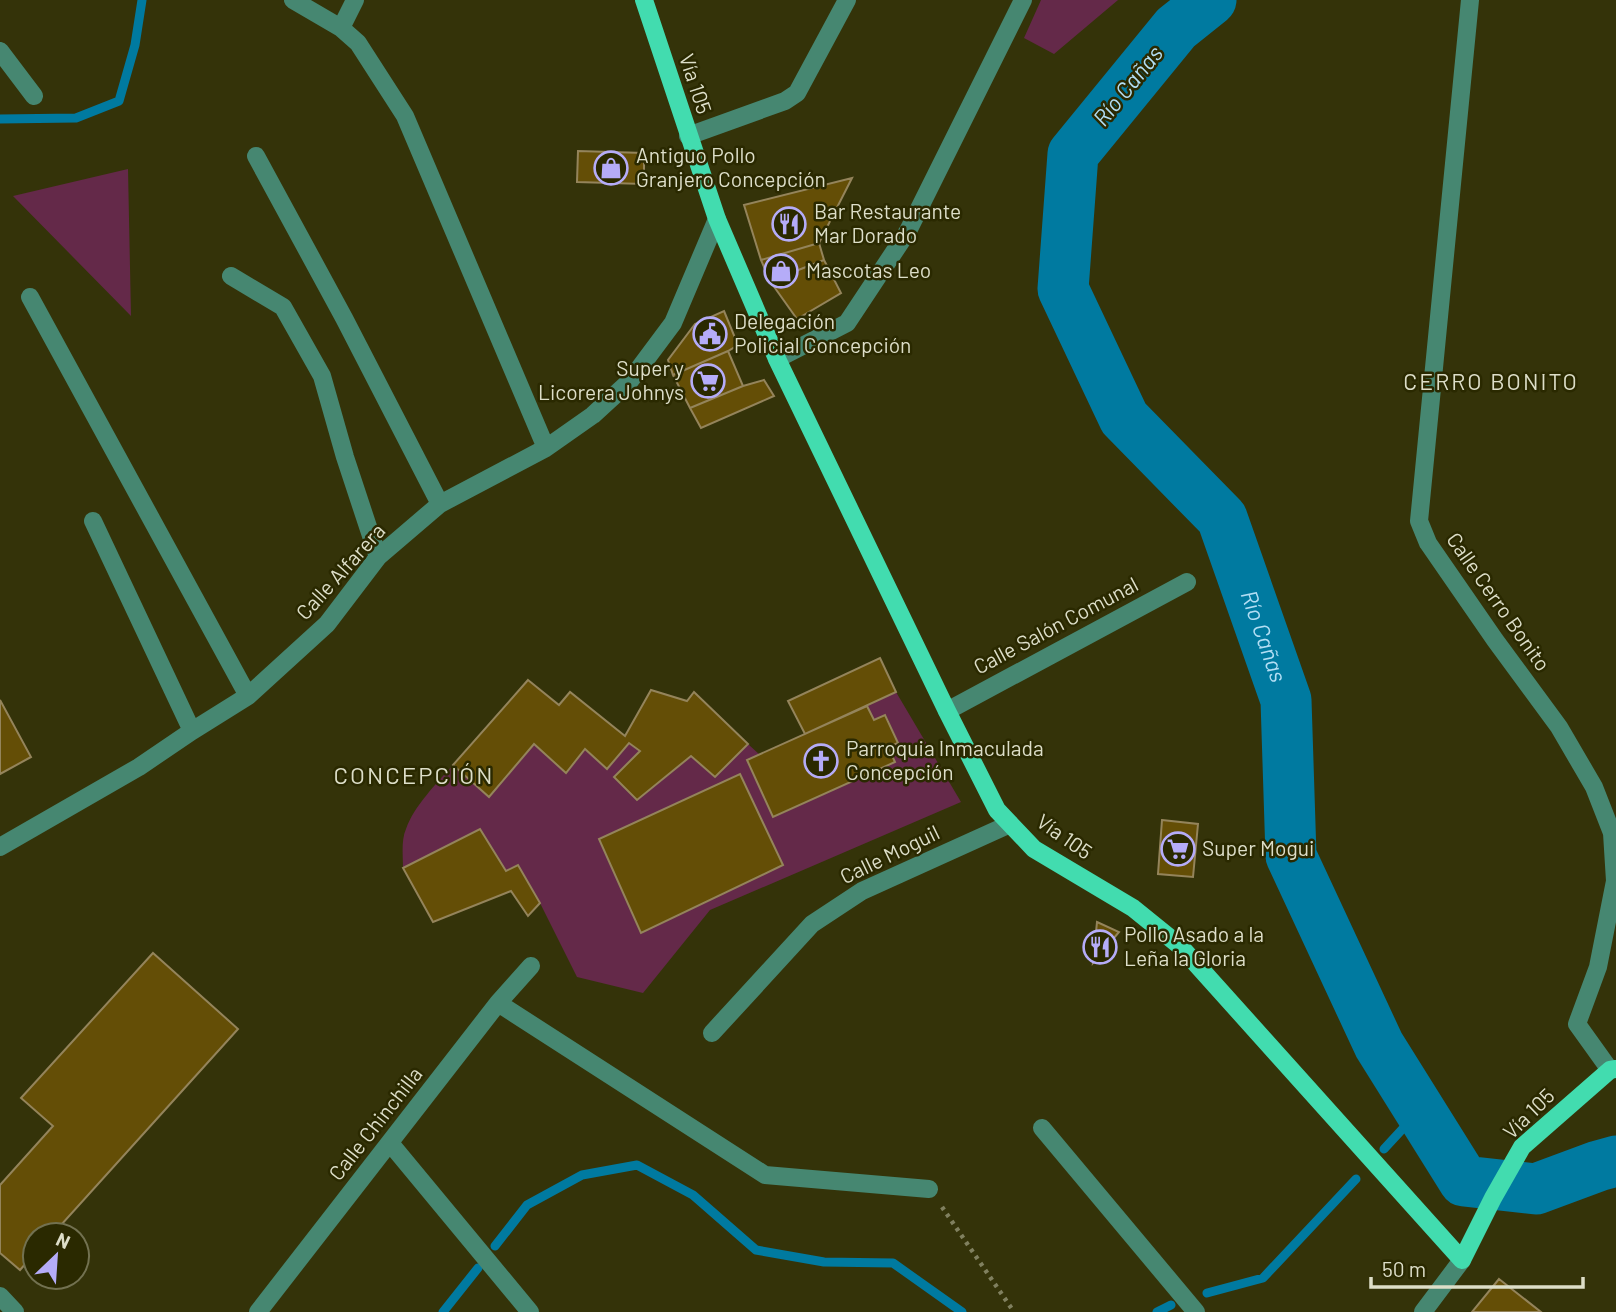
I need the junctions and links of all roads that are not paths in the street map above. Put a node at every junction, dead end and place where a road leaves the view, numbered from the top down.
1 (293, 0) edge
2 (355, 0) edge
3 (645, 0) edge
4 (847, 0) edge
5 (1023, 0) edge
6 (1471, 0) edge
7 (341, 28) junction
8 (0, 51) edge
9 (34, 96) dead end
10 (688, 136) junction
11 (256, 156) dead end
12 (717, 219) junction
13 (231, 276) dead end
14 (30, 297) dead end
15 (777, 359) junction
16 (546, 448) junction
17 (440, 504) junction
18 (93, 521) dead end
19 (379, 557) junction
20 (1187, 582) dead end
21 (248, 696) junction
22 (947, 710) junction
23 (192, 731) junction
24 (1010, 824) junction
25 (0, 847) edge
26 (531, 966) dead end
27 (498, 1003) junction
28 (712, 1032) dead end
29 (1613, 1070) edge
30 (1042, 1128) dead end
31 (390, 1143) junction
32 (929, 1189) road end
33 (1462, 1260) junction
34 (0, 1296) edge
35 (15, 1312) edge
36 (258, 1312) edge
37 (530, 1312) edge
38 (1196, 1312) edge
39 (1423, 1312) edge

1 - 7 street
2 - 7 street
3 - 10 main road, Vía 105
4 - 10 street
5 - 15 street
6 - 29 street, Calle Cerro Bonito
7 - 16 street
8 - 9 street
10 - 12 main road, Vía 105
11 - 17 street
12 - 15 main road, Vía 105
12 - 16 street, Calle Alfarera
13 - 19 street
14 - 21 street
15 - 22 main road, Vía 105
16 - 17 street, Calle Alfarera
17 - 19 street, Calle Alfarera
18 - 23 street
19 - 21 street, Calle Alfarera
20 - 22 street, Calle Salón Comunal
21 - 23 street, Calle Alfarera
22 - 24 main road, Vía 105
23 - 25 street, Calle Alfarera
24 - 28 street, Calle Moguil
24 - 33 main road, Vía 105
26 - 27 street, Calle Chinchilla
27 - 31 street, Calle Chinchilla
27 - 32 street
29 - 33 main road, Vía 105
30 - 38 street
31 - 36 street, Calle Chinchilla
31 - 37 street
33 - 39 street
34 - 35 street

